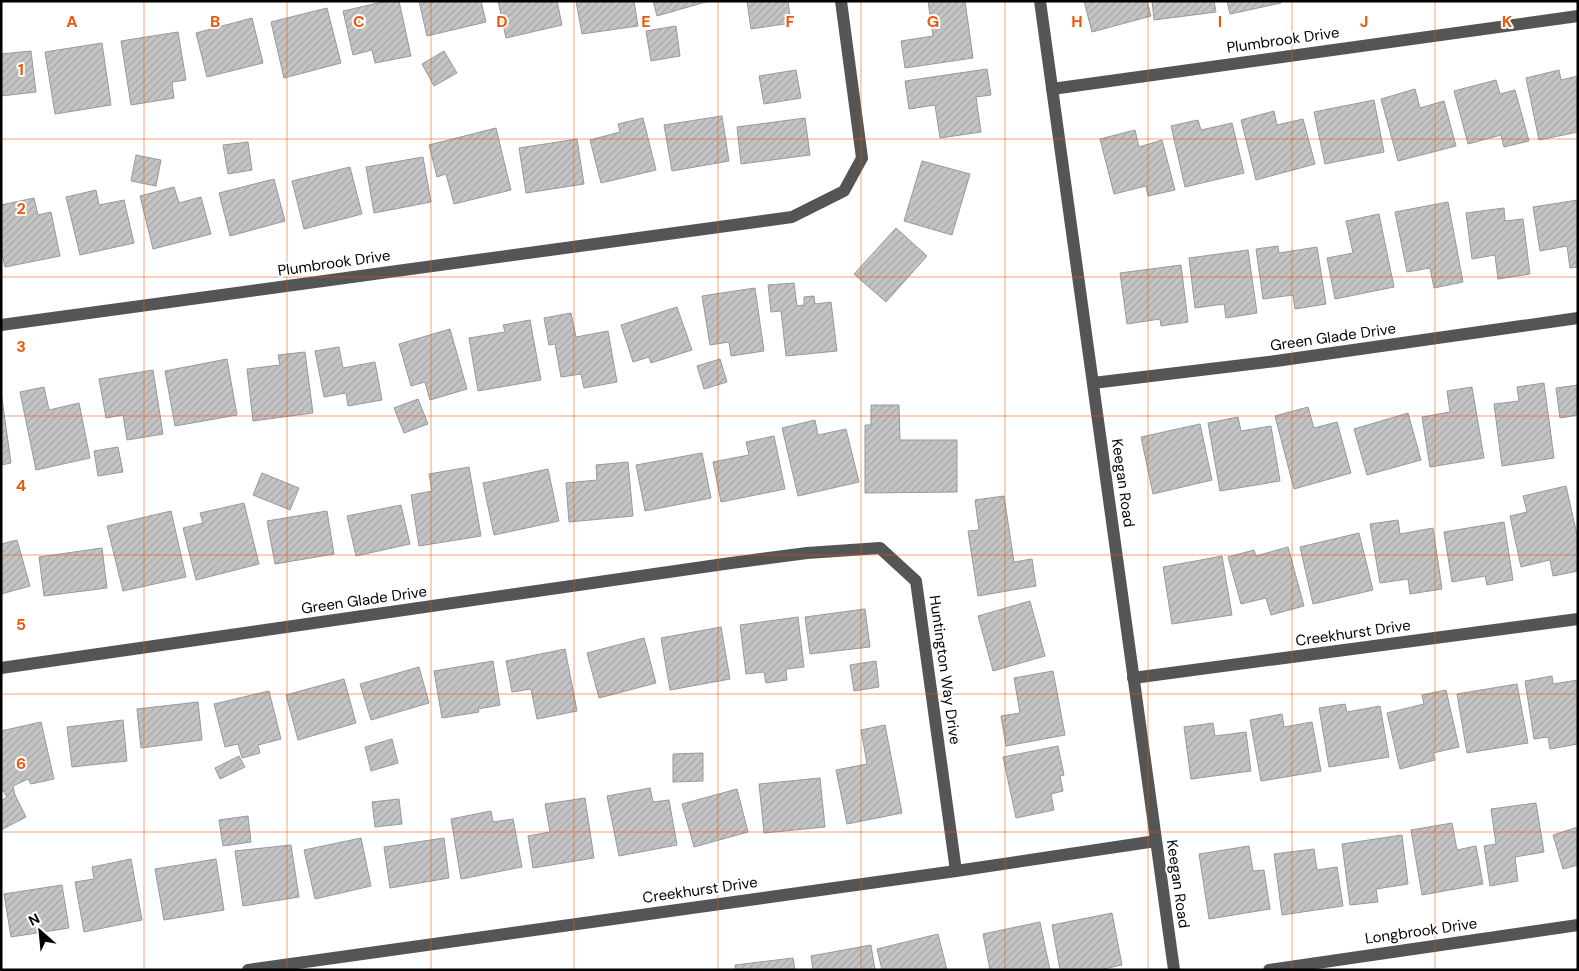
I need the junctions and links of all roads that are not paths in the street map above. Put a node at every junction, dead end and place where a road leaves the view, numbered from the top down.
1 (841, 1) edge
2 (1040, 1) edge
3 (1578, 16) edge
4 (1052, 89) junction
5 (1578, 318) edge
6 (1, 325) edge
7 (1093, 383) junction
8 (731, 563) joint
9 (1578, 619) edge
10 (1, 668) edge
11 (1133, 678) junction
12 (1156, 841) junction
13 (956, 871) junction
14 (1578, 925) edge
15 (248, 970) edge
16 (1174, 970) edge
17 (1269, 970) edge

1 - 6 street, Plumbrook Drive
2 - 4 street, Keegan Road
3 - 4 street, Plumbrook Drive
4 - 7 street, Keegan Road
5 - 7 street, Green Glade Drive
7 - 11 street, Keegan Road
8 - 10 street, Green Glade Drive
8 - 13 street, Huntington Way Drive
9 - 11 street, Creekhurst Drive
11 - 12 street, Keegan Road
12 - 13 street, Creekhurst Drive
12 - 16 street, Keegan Road
13 - 15 street, Creekhurst Drive
14 - 17 street, Longbrook Drive

